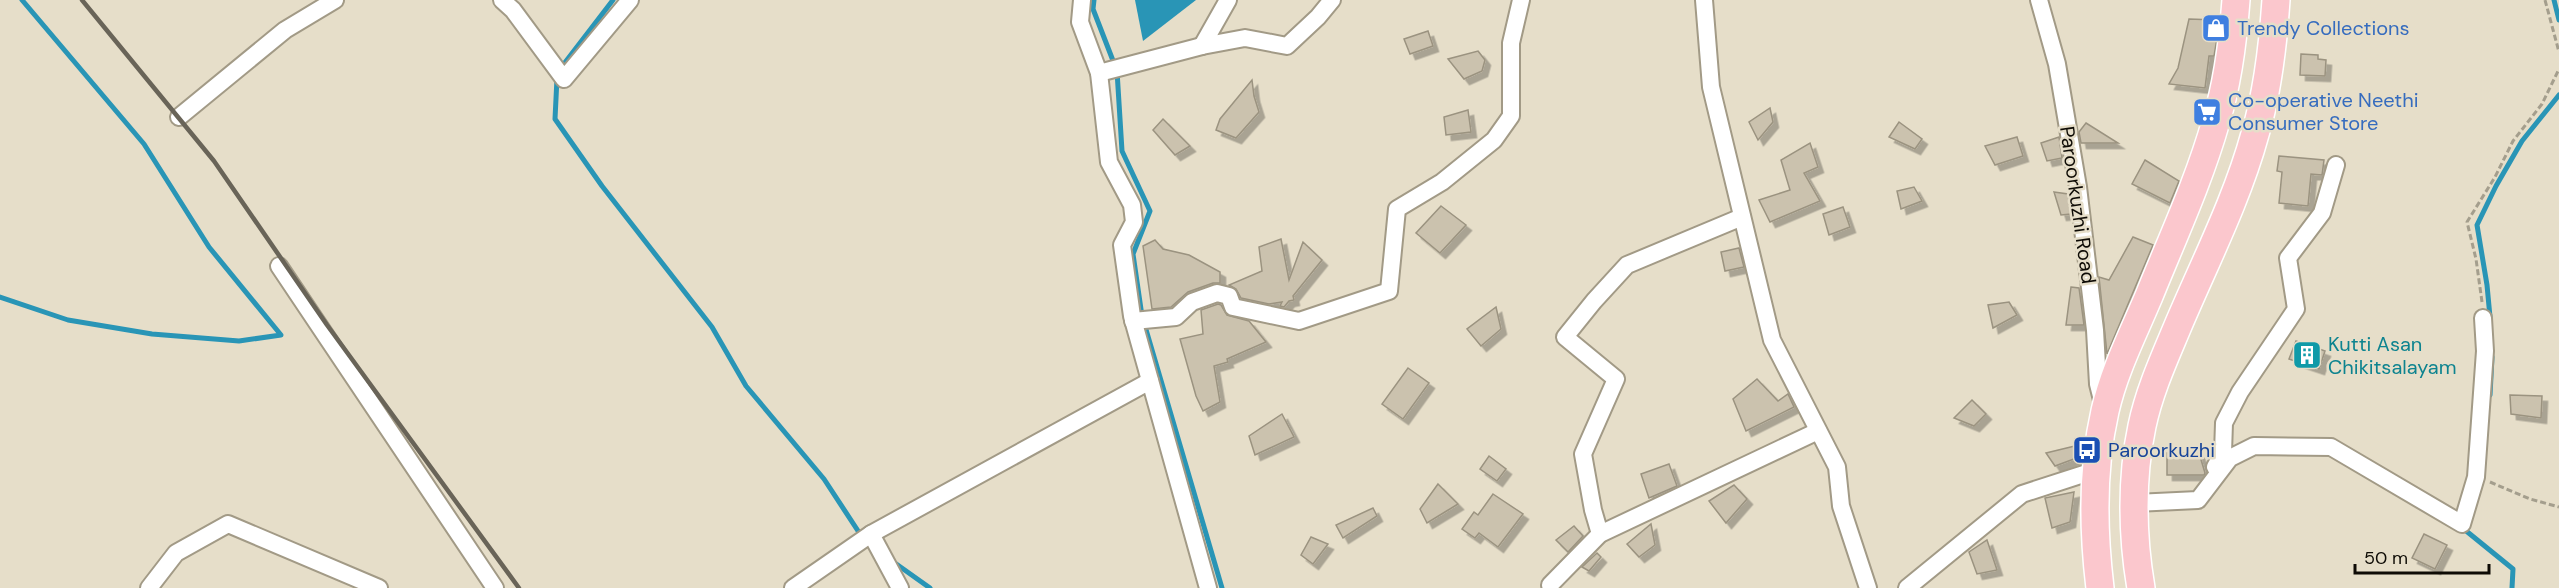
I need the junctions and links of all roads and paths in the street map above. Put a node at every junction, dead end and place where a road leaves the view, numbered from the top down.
1 (335, 0) edge
2 (502, 0) edge
3 (630, 0) edge
4 (1082, 0) edge
5 (1228, 0) edge
6 (1332, 0) edge
7 (1521, 0) edge
8 (1704, 0) edge
9 (2039, 0) edge
10 (2236, 0) edge
11 (2276, 0) edge
12 (2546, 0) edge
13 (1202, 46) junction
14 (2559, 52) edge
15 (2559, 69) edge
16 (1099, 73) junction
17 (179, 117) dead end
18 (2336, 165) dead end
19 (1742, 217) junction
20 (279, 266) dead end
21 (2483, 318) joint
22 (1133, 321) junction
23 (1150, 381) junction
24 (2104, 413) junction
25 (1818, 431) junction
26 (2096, 470) junction
27 (2483, 479) dead end
28 (2198, 500) junction
29 (2135, 503) junction
30 (2559, 507) edge
31 (871, 534) junction
32 (1600, 534) junction
33 (1547, 587) edge
34 (149, 588) edge
35 (379, 588) edge
36 (495, 588) edge
37 (793, 588) edge
38 (900, 588) edge
39 (1208, 588) edge
40 (1868, 588) edge
41 (1907, 588) edge
42 (2100, 588) edge
43 (2141, 588) edge

1 - 17 street
2 - 3 street
4 - 16 street
5 - 13 street
6 - 13 street
7 - 22 street
8 - 19 street
9 - 24 street, Paroorkuzhi Road
10 - 24 main road
11 - 29 main road
12 - 14 path
13 - 16 street
15 - 21 path
16 - 22 street
18 - 28 street
19 - 25 street
19 - 32 street
20 - 36 street
21 - 28 street
22 - 23 street
23 - 31 street
23 - 39 street
24 - 26 main road
25 - 32 street
25 - 40 street
26 - 41 street
26 - 42 main road
27 - 30 path
28 - 29 street
29 - 43 main road
31 - 37 street
31 - 38 street
32 - 33 street
34 - 35 street

